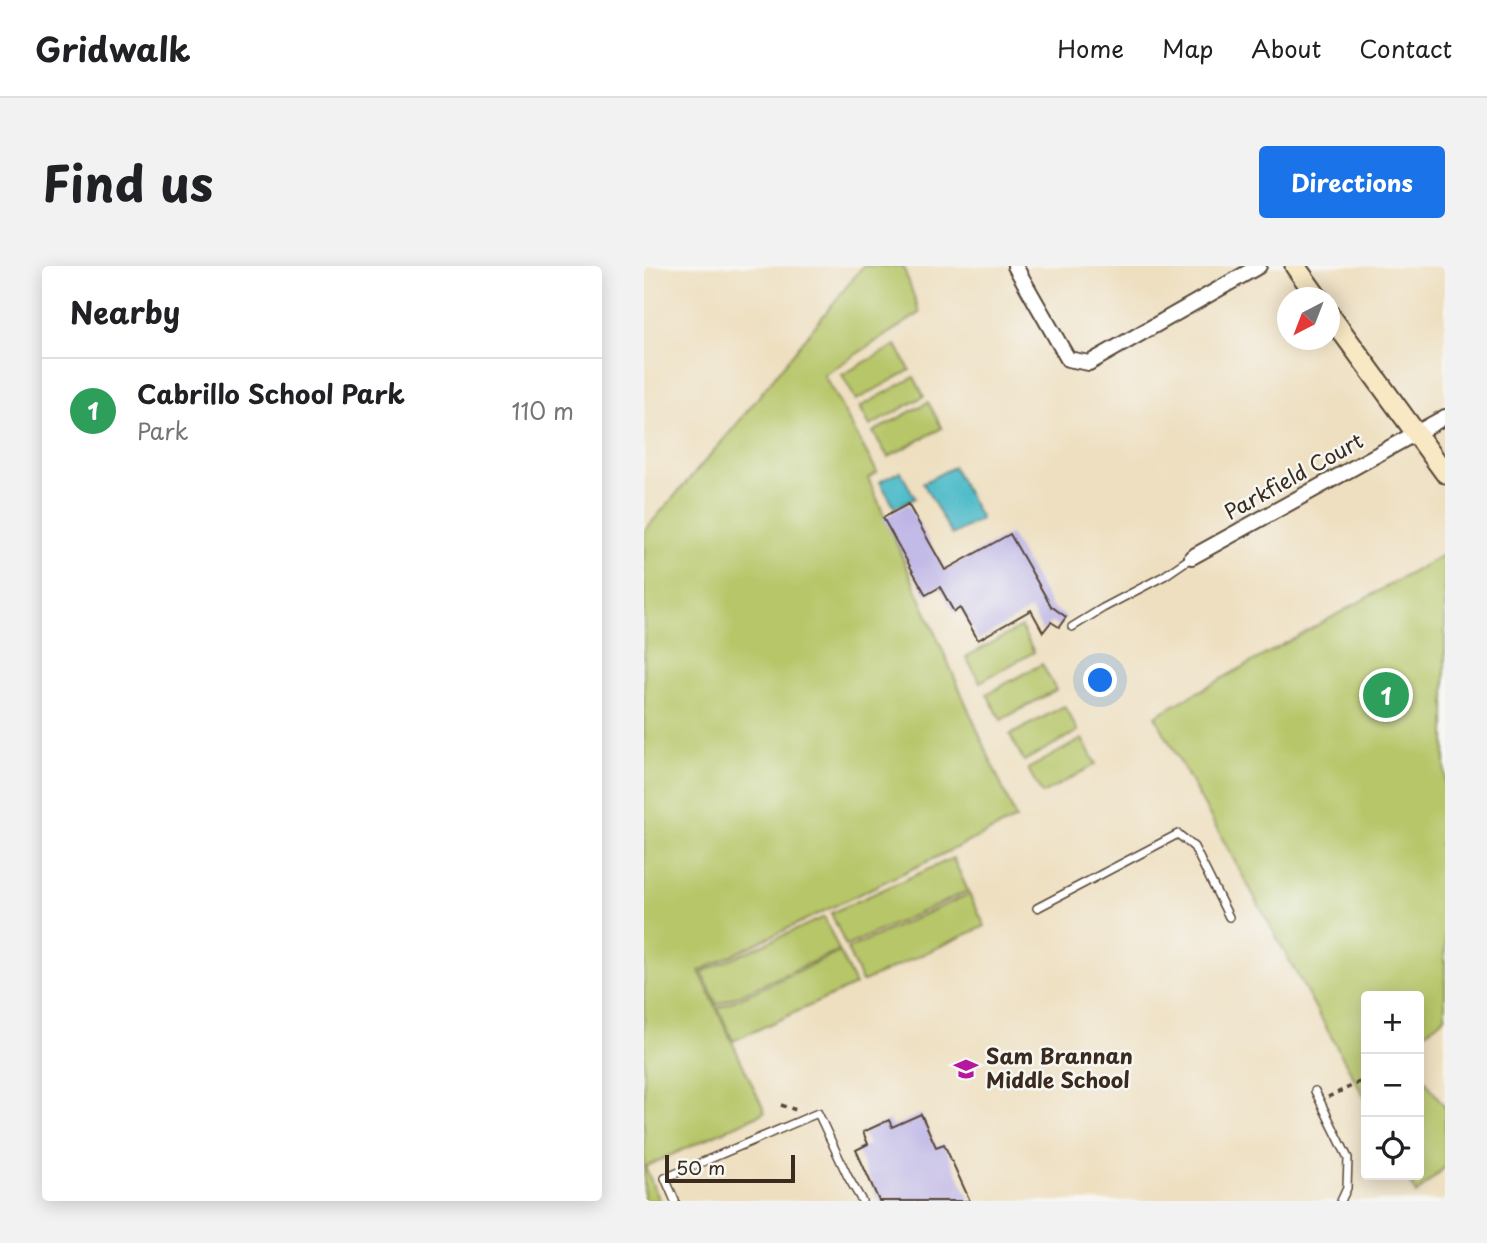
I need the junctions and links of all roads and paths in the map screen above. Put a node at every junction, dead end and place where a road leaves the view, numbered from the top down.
1 (1015, 266) edge
2 (1259, 266) edge
3 (1295, 266) edge
4 (1310, 287) edge
5 (1340, 329) edge
6 (1445, 417) edge
7 (1415, 433) junction
8 (1445, 473) edge
9 (1192, 556) joint
10 (1072, 628) dead end
11 (1037, 908) dead end
12 (1229, 917) dead end
13 (1361, 1080) edge
14 (1315, 1091) dead end
15 (1320, 1101) junction
16 (781, 1105) dead end
17 (803, 1112) dead end
18 (675, 1201) edge
19 (862, 1201) edge
20 (1341, 1201) edge

1 - 2 street
3 - 4 main road
5 - 7 main road
6 - 7 street, Parkfield Court
7 - 8 main road
7 - 9 street, Parkfield Court
9 - 10 lane
11 - 12 lane
13 - 15 path
14 - 15 lane
15 - 20 lane
16 - 17 path
18 - 19 lane

